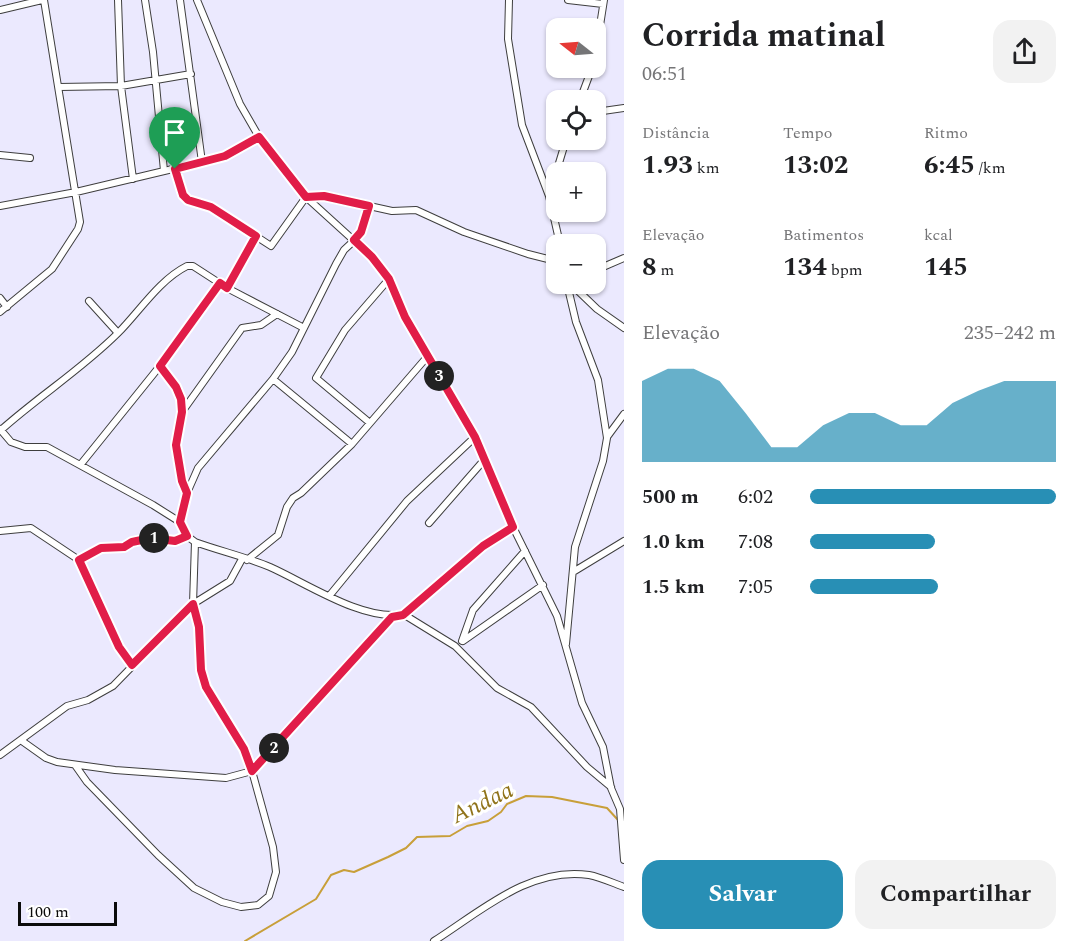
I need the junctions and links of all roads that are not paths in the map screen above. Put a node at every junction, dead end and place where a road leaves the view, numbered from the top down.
1 (43, 0) edge
2 (118, 0) edge
3 (145, 0) edge
4 (180, 0) edge
5 (197, 0) edge
6 (508, 0) edge
7 (568, 0) edge
8 (603, 2) edge
9 (0, 10) edge
10 (601, 18) edge
11 (191, 74) junction
12 (156, 80) junction
13 (121, 86) junction
14 (59, 87) junction
15 (624, 108) edge
16 (606, 111) edge
17 (259, 137) junction
18 (0, 155) edge
19 (30, 158) dead end
20 (202, 162) junction
21 (175, 169) junction
22 (164, 171) junction
23 (133, 179) junction
24 (546, 188) edge
25 (76, 192) junction
26 (306, 197) junction
27 (0, 206) edge
28 (369, 206) junction
29 (256, 236) junction
30 (354, 240) junction
31 (546, 258) edge
32 (624, 258) edge
33 (606, 266) edge
34 (389, 279) junction
35 (220, 283) junction
36 (227, 288) junction
37 (574, 294) edge
38 (583, 294) edge
39 (0, 298) edge
40 (89, 301) dead end
41 (7, 307) junction
42 (0, 312) edge
43 (277, 314) junction
44 (304, 328) junction
45 (624, 328) edge
46 (118, 333) junction
47 (427, 357) junction
48 (160, 366) junction
49 (273, 379) junction
50 (182, 412) junction
51 (624, 414) edge
52 (370, 423) junction
53 (0, 430) edge
54 (475, 437) junction
55 (607, 438) junction
56 (352, 444) junction
57 (485, 459) junction
58 (81, 464) junction
59 (187, 493) junction
60 (180, 522) junction
61 (429, 523) dead end
62 (513, 527) junction
63 (0, 531) edge
64 (187, 536) junction
65 (624, 541) edge
66 (195, 542) junction
67 (525, 551) junction
68 (245, 559) junction
69 (79, 560) junction
70 (573, 572) junction
71 (543, 585) junction
72 (330, 595) junction
73 (193, 604) junction
74 (403, 615) junction
75 (392, 617) junction
76 (462, 641) junction
77 (455, 646) junction
78 (565, 651) junction
79 (132, 665) junction
80 (22, 741) junction
81 (0, 755) edge
82 (75, 765) junction
83 (252, 771) junction
84 (611, 788) junction
85 (624, 860) edge
86 (624, 887) edge
87 (434, 941) edge

1 - 9 street
1 - 14 street
2 - 13 street
3 - 12 street
4 - 11 street
5 - 17 street
6 - 24 street
7 - 8 street
8 - 10 street
11 - 12 street
11 - 20 street
12 - 13 street
12 - 22 street
13 - 14 street
13 - 23 street
14 - 25 street
15 - 16 street
17 - 20 street
17 - 26 street
18 - 19 street
20 - 21 street
21 - 22 street
21 - 29 street
22 - 23 street
23 - 25 street
25 - 27 street
25 - 41 street
26 - 28 street
26 - 29 street
26 - 30 street
28 - 30 street
28 - 31 street
29 - 36 street
30 - 34 street
30 - 44 street
32 - 33 street
34 - 47 street
34 - 52 street
35 - 36 street
35 - 46 street
35 - 48 street
36 - 43 street
37 - 55 street
38 - 45 street
39 - 41 street
40 - 46 street
41 - 42 street
43 - 44 street
43 - 50 street
44 - 49 street
46 - 53 street
47 - 52 street
47 - 54 street
48 - 50 street
48 - 58 street
49 - 56 street
49 - 59 street
50 - 59 street
51 - 55 street
52 - 56 street
53 - 58 street
54 - 57 street
54 - 72 street
55 - 70 street
56 - 68 street
57 - 61 street
57 - 62 street
58 - 60 street
59 - 60 street
60 - 64 street
62 - 67 street
62 - 74 street
63 - 69 street
64 - 66 street
64 - 69 street
65 - 70 street
66 - 68 street
66 - 73 street
67 - 71 street
67 - 76 street
68 - 72 street
68 - 73 street
69 - 79 street
70 - 78 street
71 - 76 street
71 - 78 street
72 - 75 street
73 - 79 street
73 - 83 street
74 - 75 street
74 - 77 street
75 - 83 street
76 - 77 street
77 - 84 street
78 - 84 street
79 - 80 street
80 - 81 street
80 - 82 street
82 - 83 street
82 - 83 street
84 - 85 street
86 - 87 street

